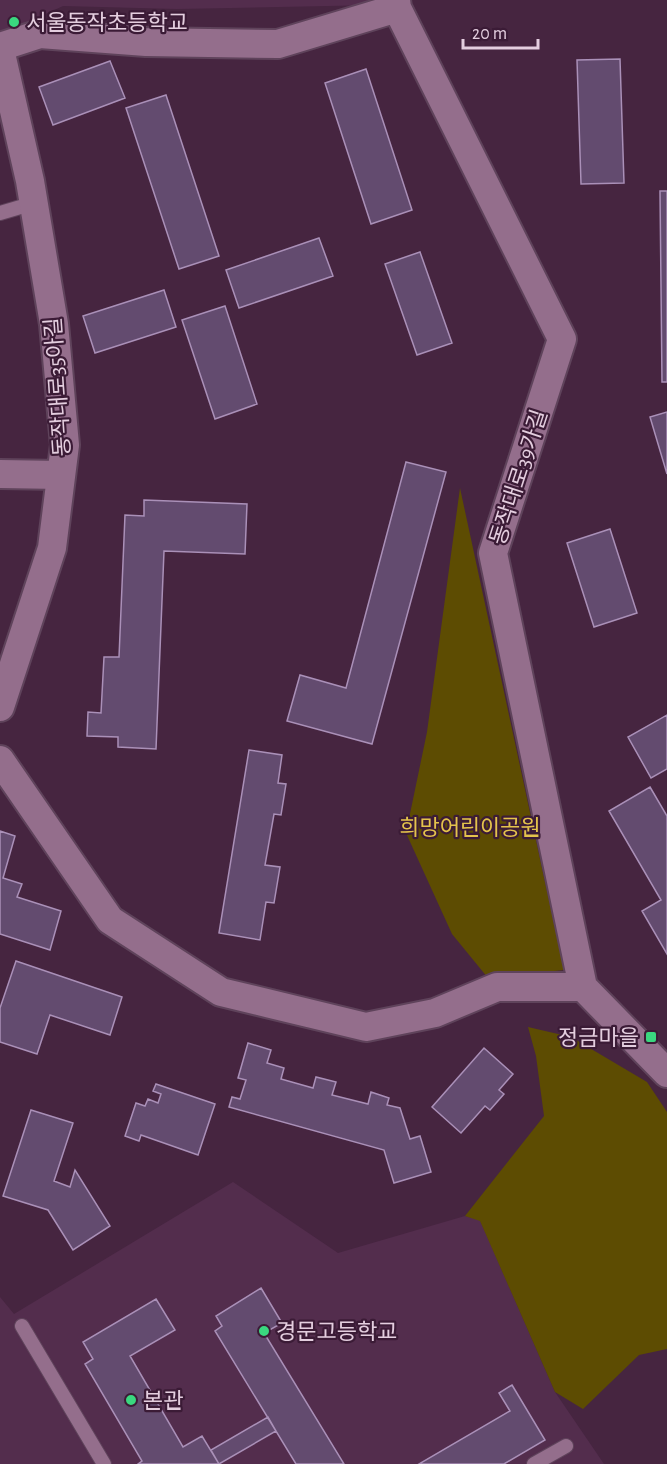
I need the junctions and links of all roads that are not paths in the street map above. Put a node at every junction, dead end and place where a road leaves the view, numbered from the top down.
1 (396, 4) edge
2 (0, 48) edge
3 (34, 203) junction
4 (0, 213) edge
5 (0, 474) edge
6 (61, 475) junction
7 (0, 707) edge
8 (0, 760) edge
9 (583, 987) junction
10 (667, 1073) edge
11 (22, 1326) dead end
12 (566, 1446) dead end
13 (104, 1464) edge
14 (534, 1464) edge

1 - 2 street, 동작대로35아길
1 - 9 street, 동작대로39가길
2 - 3 street, 동작대로35아길
3 - 4 lane
3 - 6 street, 동작대로35아길
5 - 6 street
6 - 7 street, 동작대로35아길
8 - 9 street
9 - 10 street
11 - 13 lane
12 - 14 lane

